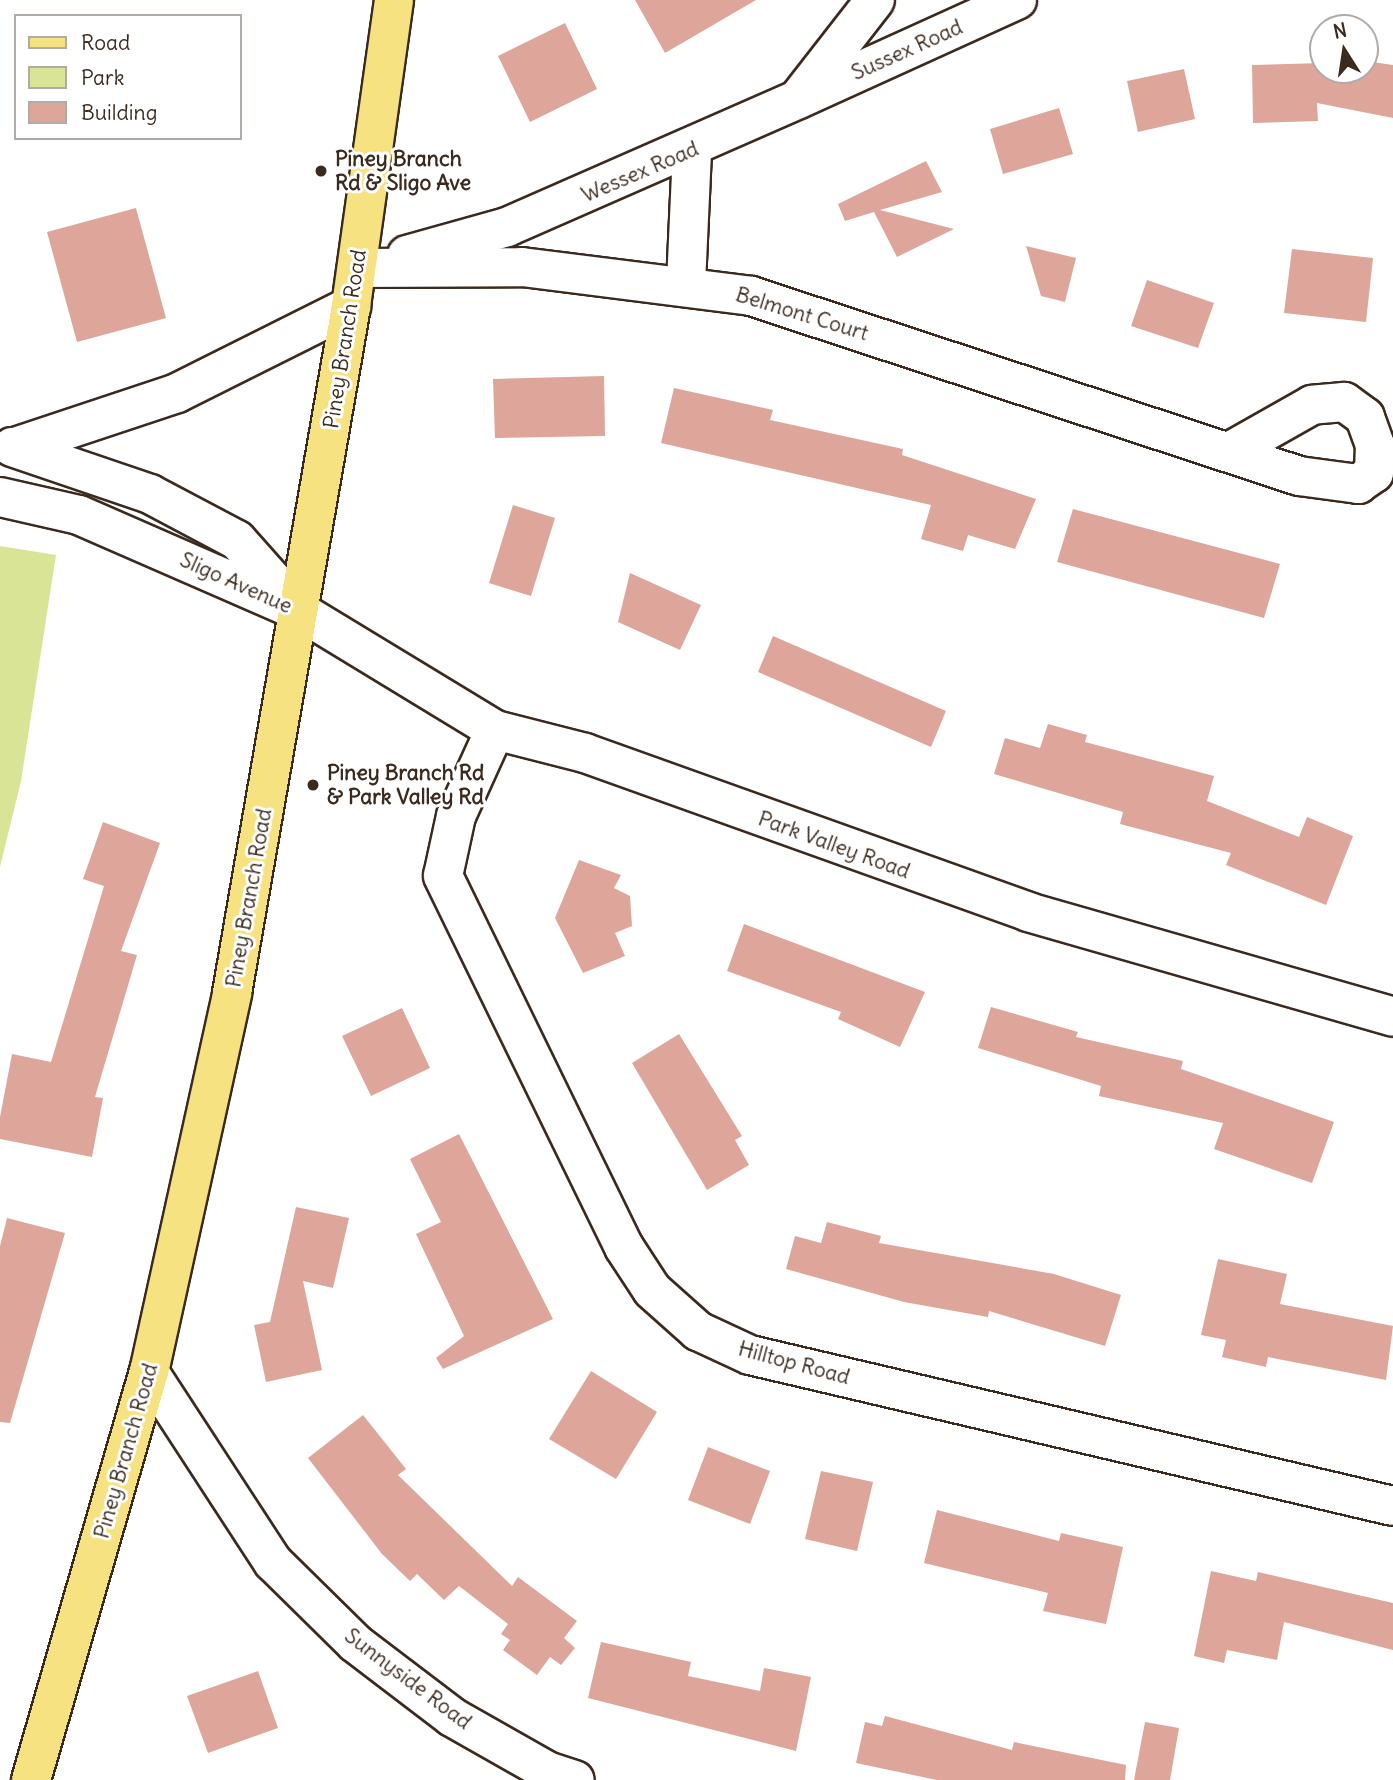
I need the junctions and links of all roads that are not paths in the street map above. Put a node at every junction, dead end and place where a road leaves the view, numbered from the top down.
1 (394, 0) edge
2 (875, 0) edge
3 (1017, 0) edge
4 (798, 99) junction
5 (692, 150) junction
6 (357, 268) junction
7 (686, 284) junction
8 (351, 306) junction
9 (9, 447) edge
10 (1229, 452) dead end
11 (0, 497) edge
12 (301, 612) junction
13 (495, 730) junction
14 (1393, 1017) edge
15 (149, 1372) junction
16 (1393, 1507) edge
17 (31, 1780) edge
18 (575, 1780) edge

1 - 6 main road, Piney Branch Road
2 - 4 street, Wessex Road
3 - 4 street, Sussex Road
4 - 5 street, Wessex Road
5 - 6 street, Wessex Road
5 - 7 street
6 - 7 street, Belmont Court
6 - 8 main road, Piney Branch Road
7 - 10 street, Belmont Court
8 - 9 street
8 - 12 main road, Piney Branch Road
9 - 12 street, Sligo Avenue
11 - 12 street, Sligo Avenue
12 - 13 street, Park Valley Road
12 - 15 main road, Piney Branch Road
13 - 14 street, Park Valley Road
13 - 16 street, Hilltop Road
15 - 17 main road, Piney Branch Road
15 - 18 street, Sunnyside Road

